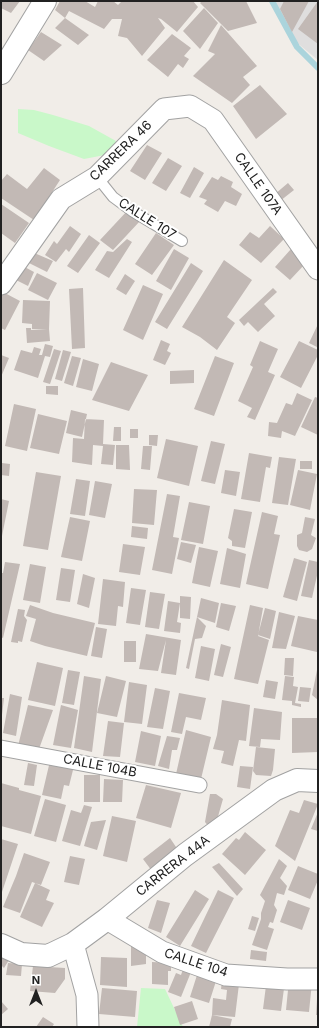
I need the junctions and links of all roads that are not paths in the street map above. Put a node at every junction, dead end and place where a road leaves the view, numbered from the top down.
1 (44, 1) edge
2 (1, 73) edge
3 (190, 106) joint
4 (98, 178) junction
5 (182, 241) dead end
6 (318, 270) edge
7 (1, 284) edge
8 (1, 748) edge
9 (318, 781) edge
10 (200, 785) dead end
11 (107, 919) junction
12 (73, 944) junction
13 (1, 945) edge
14 (318, 979) edge
15 (88, 1027) edge

1 - 2 street
3 - 4 street, CARRERA 46
3 - 6 street, CALLE 107A
4 - 5 lane, CALLE 107
4 - 7 street, CARRERA 46
8 - 10 street, CALLE 104B
9 - 11 street, CARRERA 44A
11 - 12 street, CARRERA 44A
11 - 14 street, CALLE 104
12 - 13 street, CARRERA 44A
12 - 15 street

